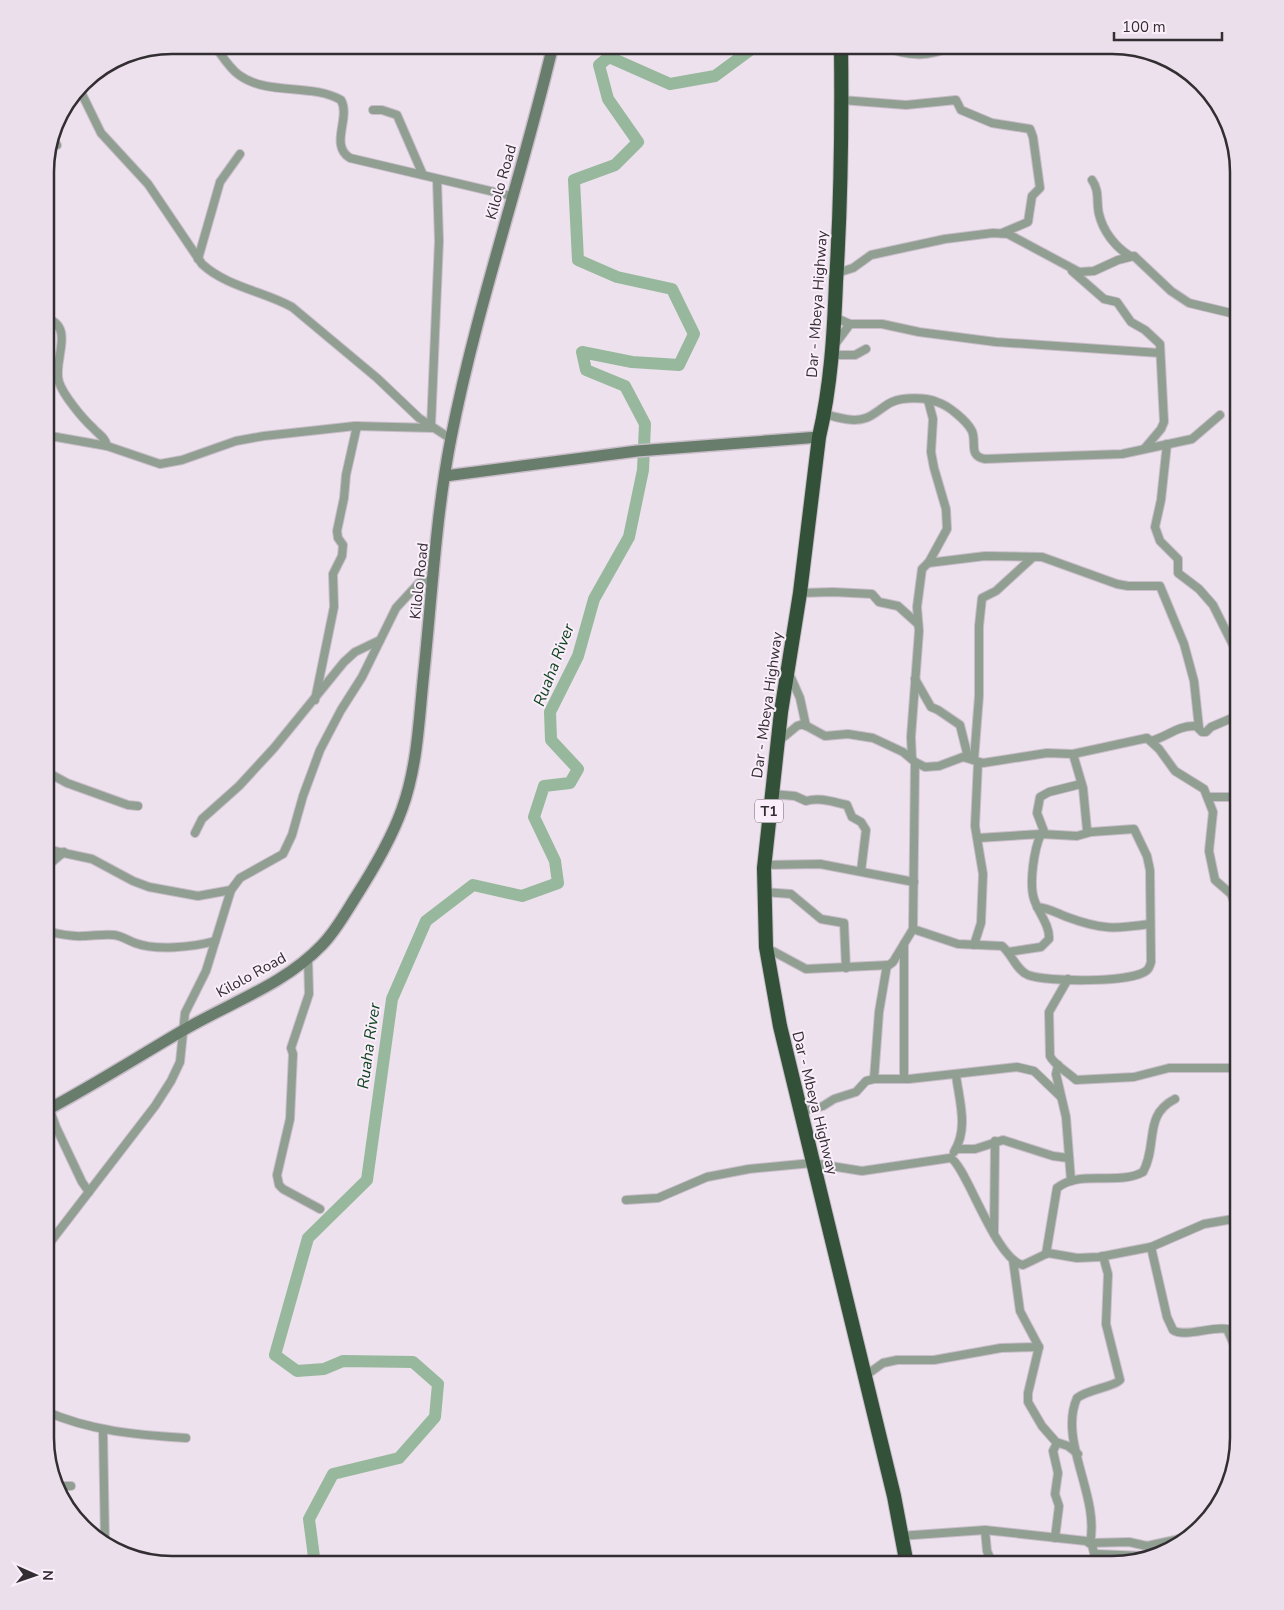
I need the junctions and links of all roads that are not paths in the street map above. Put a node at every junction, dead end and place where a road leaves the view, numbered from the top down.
1 (221, 54) edge
2 (551, 54) edge
3 (841, 54) edge
4 (906, 54) edge
5 (937, 54) edge
6 (82, 95) edge
7 (842, 100) junction
8 (373, 110) dead end
9 (240, 154) dead end
10 (423, 175) junction
11 (437, 178) junction
12 (1092, 180) dead end
13 (512, 196) junction
14 (1002, 233) junction
15 (1130, 256) junction
16 (198, 259) junction
17 (1066, 266) junction
18 (837, 273) junction
19 (1230, 313) edge
20 (834, 317) junction
21 (54, 321) edge
22 (850, 324) junction
23 (866, 349) dead end
24 (831, 351) junction
25 (1160, 352) junction
26 (928, 400) junction
27 (824, 414) junction
28 (1220, 415) dead end
29 (357, 426) junction
30 (433, 427) junction
31 (54, 437) edge
32 (819, 437) junction
33 (451, 439) junction
34 (1168, 444) junction
35 (107, 446) junction
36 (1145, 448) junction
37 (445, 476) junction
38 (1032, 558) junction
39 (928, 563) junction
40 (434, 578) junction
41 (800, 593) junction
42 (918, 624) junction
43 (1230, 639) edge
44 (380, 640) junction
45 (788, 669) junction
46 (915, 678) junction
47 (315, 700) junction
48 (1230, 719) edge
49 (806, 726) junction
50 (1199, 728) junction
51 (779, 741) junction
52 (1151, 741) junction
53 (1073, 754) junction
54 (973, 760) junction
55 (914, 761) junction
56 (54, 776) edge
57 (1082, 784) junction
58 (771, 794) junction
59 (1230, 797) edge
60 (1208, 798) junction
61 (138, 806) dead end
62 (1091, 832) junction
63 (195, 833) dead end
64 (1043, 834) junction
65 (978, 838) junction
66 (54, 850) edge
67 (64, 852) junction
68 (54, 860) edge
69 (764, 864) junction
70 (861, 870) junction
71 (914, 882) junction
72 (231, 890) junction
73 (764, 892) junction
74 (1230, 893) edge
75 (1037, 907) junction
76 (1150, 924) junction
77 (913, 929) junction
78 (54, 933) edge
79 (215, 941) junction
80 (904, 942) junction
81 (974, 945) junction
82 (766, 948) junction
83 (1008, 952) junction
84 (308, 958) junction
85 (887, 965) junction
86 (846, 968) junction
87 (1068, 979) junction
88 (183, 1030) junction
89 (1058, 1065) junction
90 (1230, 1068) edge
91 (956, 1074) junction
92 (904, 1078) junction
93 (874, 1079) junction
94 (1060, 1096) junction
95 (1175, 1098) dead end
96 (54, 1106) edge
97 (800, 1112) junction
98 (54, 1124) edge
99 (995, 1141) junction
100 (956, 1149) junction
101 (950, 1158) junction
102 (1068, 1158) junction
103 (812, 1163) junction
104 (1071, 1181) junction
105 (89, 1192) junction
106 (626, 1200) dead end
107 (320, 1208) dead end
108 (1230, 1220) edge
109 (994, 1233) junction
110 (54, 1235) edge
111 (1150, 1247) junction
112 (1046, 1254) junction
113 (1103, 1256) junction
114 (1013, 1260) junction
115 (1230, 1336) edge
116 (1038, 1347) junction
117 (864, 1376) junction
118 (54, 1414) edge
119 (102, 1430) junction
120 (186, 1438) dead end
121 (1057, 1443) junction
122 (1078, 1454) junction
123 (64, 1486) edge
124 (71, 1486) dead end
125 (985, 1530) junction
126 (105, 1535) edge
127 (900, 1536) junction
128 (1055, 1538) junction
129 (1090, 1543) junction
130 (1167, 1543) edge
131 (1096, 1554) joint
132 (1125, 1555) edge
133 (905, 1556) edge
134 (989, 1556) edge

1 - 10 street
2 - 13 main road, Kilolo Road
3 - 7 highway, Dar - Mbeya Highway / T1
4 - 5 street
6 - 16 street
7 - 14 street
7 - 18 highway, Dar - Mbeya Highway / T1
8 - 10 street
9 - 16 street
10 - 11 street
11 - 13 street
11 - 30 street
12 - 15 street
13 - 33 main road, Kilolo Road
14 - 17 street
14 - 18 street
15 - 17 street
15 - 19 street
16 - 30 street
17 - 25 street
18 - 20 highway, Dar - Mbeya Highway / T1
20 - 22 street
20 - 24 highway, Dar - Mbeya Highway / T1
21 - 35 street
22 - 24 street
22 - 25 street
23 - 24 street
24 - 27 highway, Dar - Mbeya Highway / T1
25 - 36 street
26 - 27 street
26 - 36 street
26 - 39 street
27 - 32 highway, Dar - Mbeya Highway / T1
28 - 34 street
29 - 30 street
29 - 35 street
29 - 47 street
30 - 33 street
31 - 35 street
32 - 37 main road
32 - 41 highway, Dar - Mbeya Highway / T1
33 - 37 main road, Kilolo Road
34 - 36 street
34 - 43 street
37 - 40 main road, Kilolo Road
38 - 39 street
38 - 50 street
38 - 54 street
39 - 42 street
40 - 44 street
40 - 84 main road, Kilolo Road
41 - 42 street
41 - 45 highway, Dar - Mbeya Highway / T1
42 - 46 street
44 - 47 street
44 - 72 street
45 - 49 street
45 - 51 highway, Dar - Mbeya Highway / T1
46 - 54 street
46 - 55 street
47 - 63 street
48 - 50 street
49 - 51 street
49 - 55 street
50 - 52 street
51 - 58 highway, Dar - Mbeya Highway / T1
52 - 53 street
52 - 60 street
53 - 54 street
53 - 57 street
54 - 55 street
54 - 65 street
55 - 71 street
56 - 61 street
57 - 62 street
57 - 64 street
58 - 69 highway, Dar - Mbeya Highway / T1
58 - 70 street
59 - 60 street
60 - 74 street
62 - 64 street
62 - 76 street
64 - 65 street
64 - 75 street
65 - 81 street
66 - 67 street
67 - 68 street
67 - 72 street
69 - 70 street
69 - 73 highway, Dar - Mbeya Highway / T1
70 - 71 street
71 - 77 street
72 - 79 street
73 - 82 highway, Dar - Mbeya Highway / T1
73 - 86 street
75 - 76 street
75 - 83 street
76 - 87 street
77 - 80 street
77 - 81 street
78 - 79 street
79 - 88 street
80 - 85 street
80 - 92 street
81 - 83 street
82 - 86 street
82 - 97 highway, Dar - Mbeya Highway / T1
83 - 87 street
84 - 88 main road, Kilolo Road
84 - 107 street
85 - 86 street
85 - 93 street
87 - 89 street
88 - 96 main road, Kilolo Road
88 - 105 street
89 - 90 street
89 - 94 street
91 - 92 street
91 - 94 street
91 - 100 street
92 - 93 street
93 - 97 street
94 - 102 street
95 - 104 street
97 - 103 highway, Dar - Mbeya Highway / T1
98 - 105 street
99 - 100 street
99 - 102 street
99 - 109 street
100 - 101 street
101 - 103 street
101 - 109 street
102 - 104 street
103 - 106 street
103 - 117 highway, Dar - Mbeya Highway / T1
104 - 112 street
105 - 110 street
108 - 111 street
109 - 114 street
111 - 113 street
111 - 115 street
112 - 113 street
112 - 114 street
113 - 122 street
114 - 116 street
116 - 117 street
116 - 121 street
117 - 127 highway, Dar - Mbeya Highway / T1
118 - 119 street
119 - 120 street
119 - 126 street
121 - 122 street
121 - 128 street
122 - 129 street
123 - 124 street
125 - 127 street
125 - 128 street
125 - 134 street
127 - 133 highway, Dar - Mbeya Highway / T1
128 - 129 street
129 - 130 street
129 - 131 street
131 - 132 street

